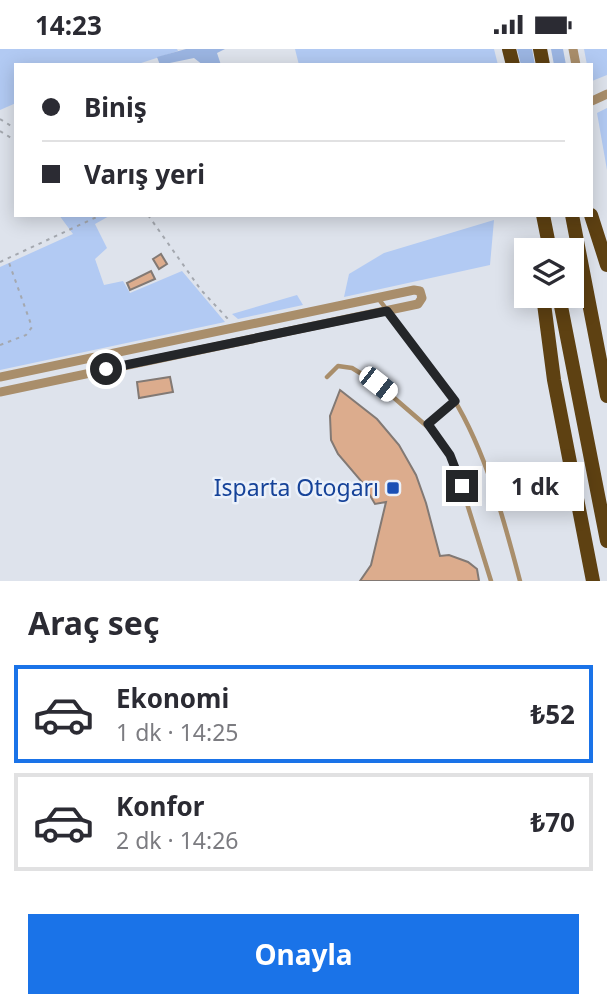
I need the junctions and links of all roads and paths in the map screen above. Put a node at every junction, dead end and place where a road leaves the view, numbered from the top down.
1 (97, 217) edge
2 (149, 217) edge
3 (541, 217) edge
4 (542, 217) edge
5 (572, 217) edge
6 (592, 217) edge
7 (540, 238) edge
8 (547, 238) edge
9 (8, 259) junction
10 (0, 262) edge
11 (607, 265) edge
12 (378, 297) junction
13 (545, 308) edge
14 (561, 308) edge
15 (387, 311) junction
16 (234, 328) junction
17 (0, 345) edge
18 (0, 377) edge
19 (327, 377) dead end
20 (0, 392) edge
21 (607, 396) edge
22 (455, 401) junction
23 (428, 424) junction
24 (607, 541) edge
25 (491, 581) edge
26 (520, 581) edge
27 (593, 581) edge

1 - 9 path
2 - 16 path
3 - 7 highway
4 - 8 highway
5 - 21 highway
6 - 11 highway
9 - 10 path
9 - 17 path
12 - 15 lane
12 - 15 street
12 - 16 street
13 - 27 highway
14 - 24 highway
15 - 20 street
15 - 22 lane
16 - 18 street
19 - 23 lane
22 - 23 lane
22 - 26 lane
23 - 25 lane

